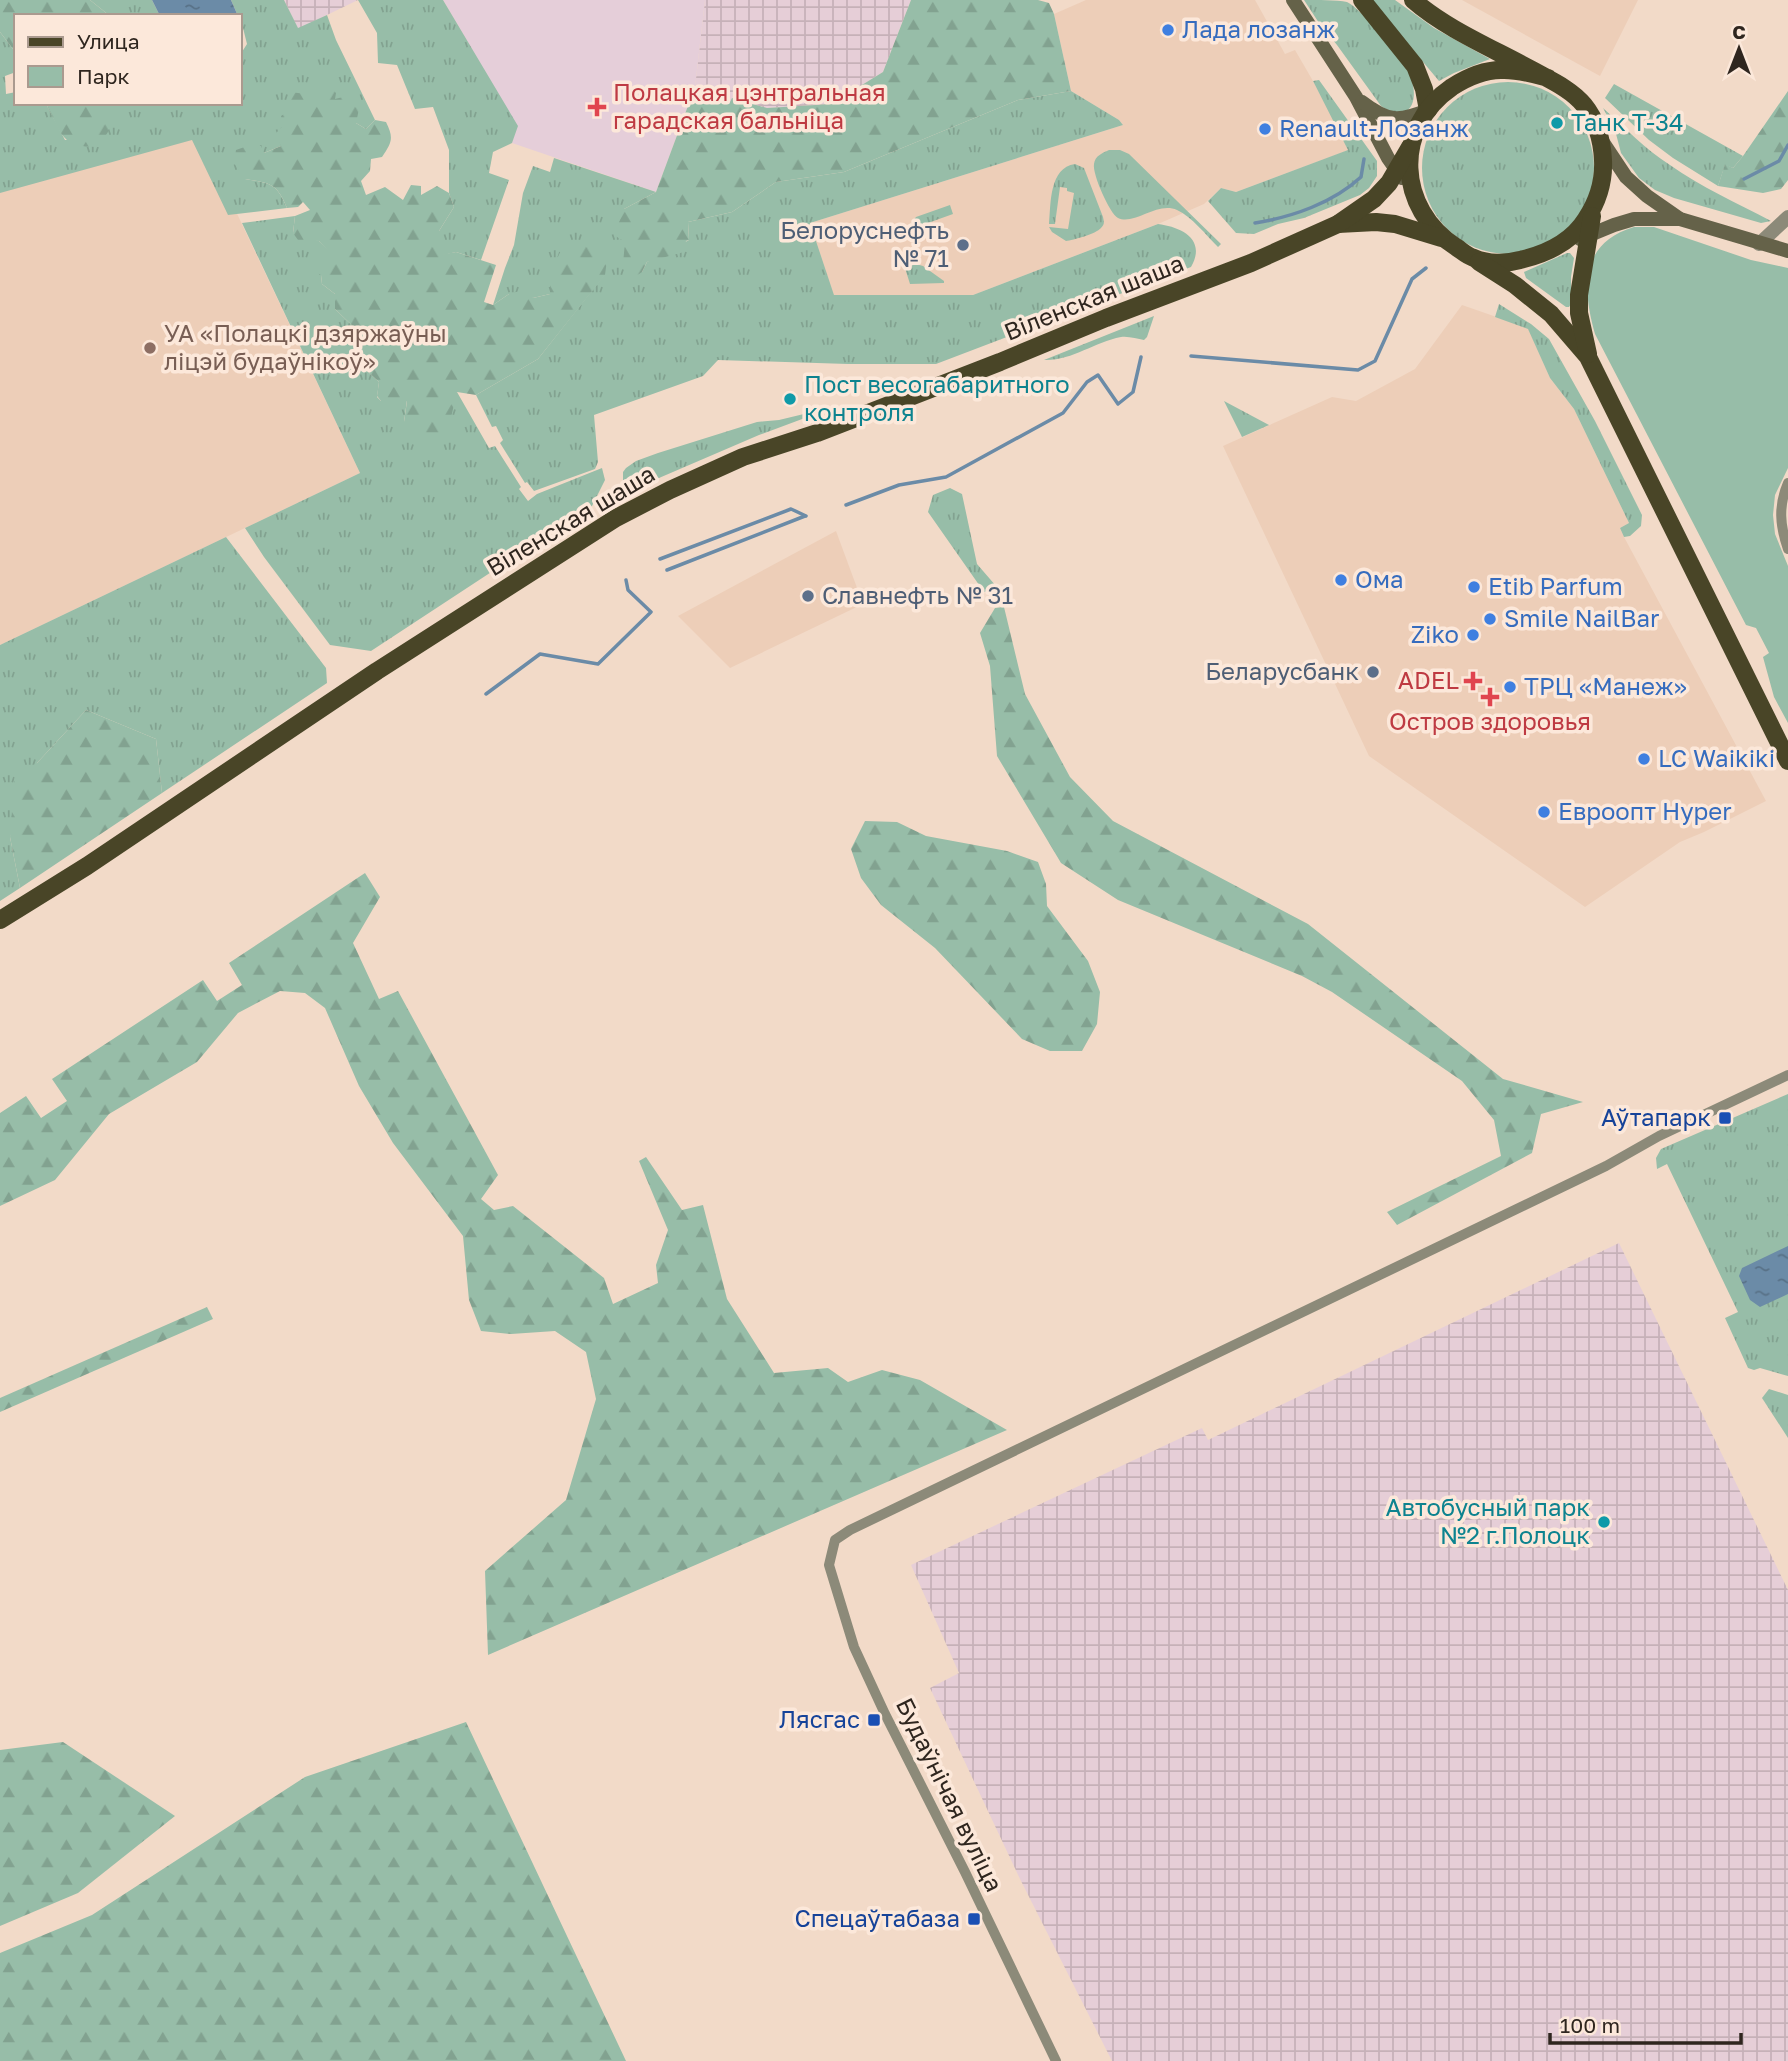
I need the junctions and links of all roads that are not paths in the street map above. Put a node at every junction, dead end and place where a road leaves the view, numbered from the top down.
1 (1293, 0) edge
2 (1362, 0) edge
3 (1413, 0) edge
4 (1548, 78) junction
5 (1356, 97) junction
6 (1428, 110) junction
7 (1602, 141) junction
8 (1410, 147) junction
9 (1397, 170) junction
10 (1413, 193) junction
11 (1593, 209) junction
12 (1788, 217) edge
13 (1680, 219) junction
14 (1338, 224) junction
15 (1588, 237) junction
16 (1445, 239) junction
17 (1759, 244) junction
18 (1560, 246) junction
19 (1788, 251) edge
20 (1474, 258) junction
21 (1588, 357) junction
22 (1788, 483) edge
23 (1788, 549) edge
24 (1788, 761) edge
25 (0, 920) edge
26 (1788, 1075) edge
27 (1056, 2061) edge

1 - 5 main road
2 - 6 main road
3 - 4 main road
4 - 6 main road
4 - 7 main road
5 - 6 main road
5 - 9 main road
6 - 8 main road
7 - 11 main road
7 - 13 main road
8 - 9 main road
8 - 10 main road
9 - 10 main road
9 - 14 main road
10 - 16 main road
11 - 15 main road
11 - 18 main road
12 - 17 street
13 - 15 main road
13 - 17 main road
14 - 16 main road
14 - 25 main road, Віленская шаша
15 - 18 main road
15 - 21 main road
16 - 20 main road
17 - 19 main road
18 - 20 main road
20 - 21 main road
21 - 24 main road
22 - 23 street
26 - 27 street, Будаўнічая вуліца

